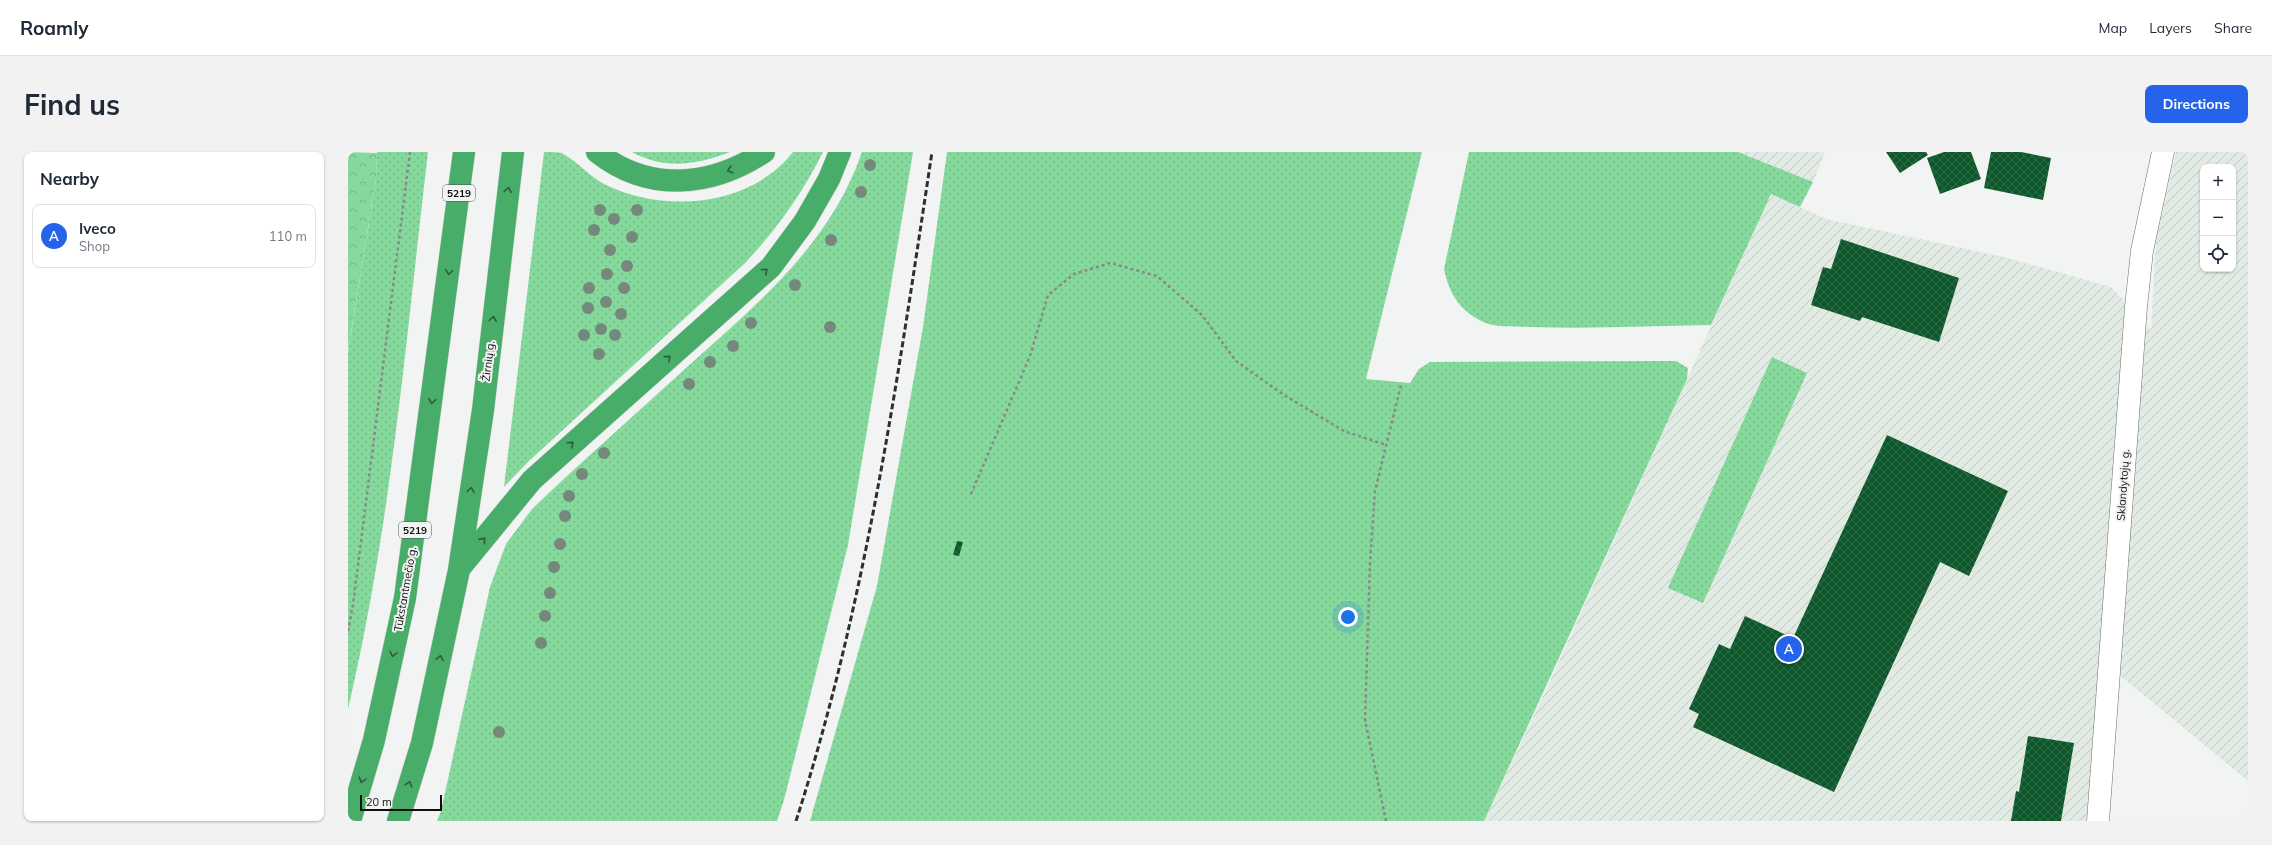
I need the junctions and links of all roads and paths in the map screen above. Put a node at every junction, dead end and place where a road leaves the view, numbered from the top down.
1 (410, 152) edge
2 (449, 152) edge
3 (464, 152) edge
4 (513, 152) edge
5 (597, 152) edge
6 (764, 152) edge
7 (840, 152) edge
8 (2163, 152) edge
9 (454, 234) junction
10 (1401, 384) dead end
11 (1386, 445) junction
12 (972, 494) dead end
13 (458, 570) junction
14 (348, 631) edge
15 (350, 821) edge
16 (398, 821) edge
17 (1386, 821) edge
18 (2098, 821) edge

1 - 14 path
2 - 9 highway
3 - 9 highway, 5219
13 -> 4 highway, Žirnių g.
6 -> 5 highway
13 -> 7 highway
8 - 18 street, Sklandytojų g.
9 -> 15 highway, Tūkstantmečio g. / 5219
10 - 11 path
11 - 12 path
11 - 17 path
16 -> 13 highway

